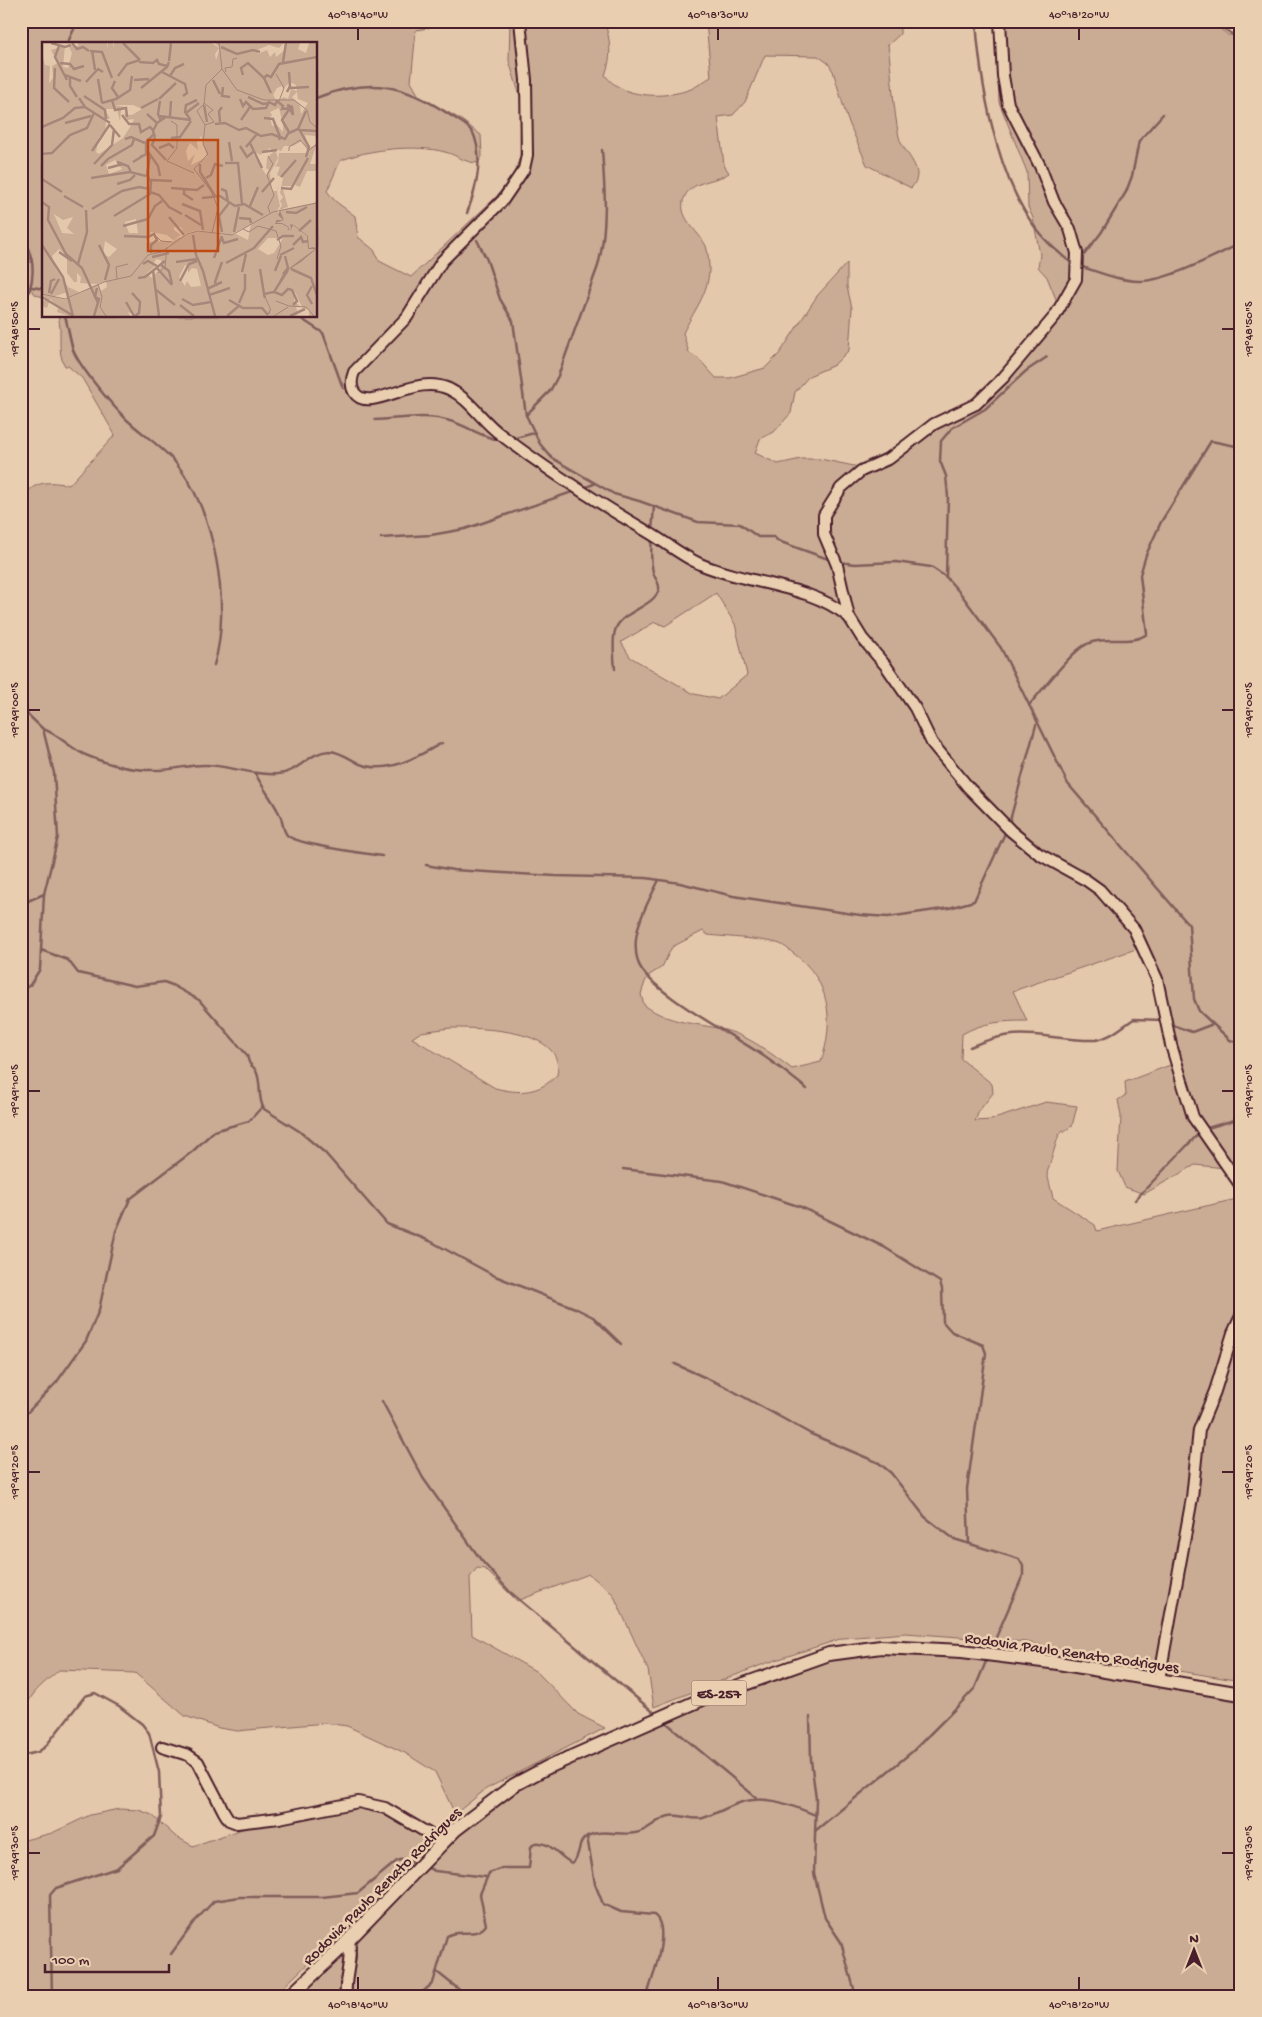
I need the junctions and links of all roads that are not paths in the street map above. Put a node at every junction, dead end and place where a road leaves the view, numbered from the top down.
1 (520, 21) edge
2 (1000, 21) edge
3 (849, 617) junction
4 (1241, 1186) edge
5 (1241, 1316) edge
6 (1159, 1680) junction
7 (1241, 1694) edge
8 (162, 1748) dead end
9 (443, 1842) junction
10 (350, 1940) junction
11 (290, 1996) edge
12 (346, 1996) edge

1 - 3 street
2 - 3 street
3 - 4 street
5 - 6 street
6 - 7 main road, Rodovia Paulo Renato Rodrigues / ES-257
6 - 9 main road, Rodovia Paulo Renato Rodrigues / ES-257
8 - 9 street
9 - 10 main road, Rodovia Paulo Renato Rodrigues / ES-257
10 - 11 main road, Rodovia Paulo Renato Rodrigues / ES-257
10 - 12 street

